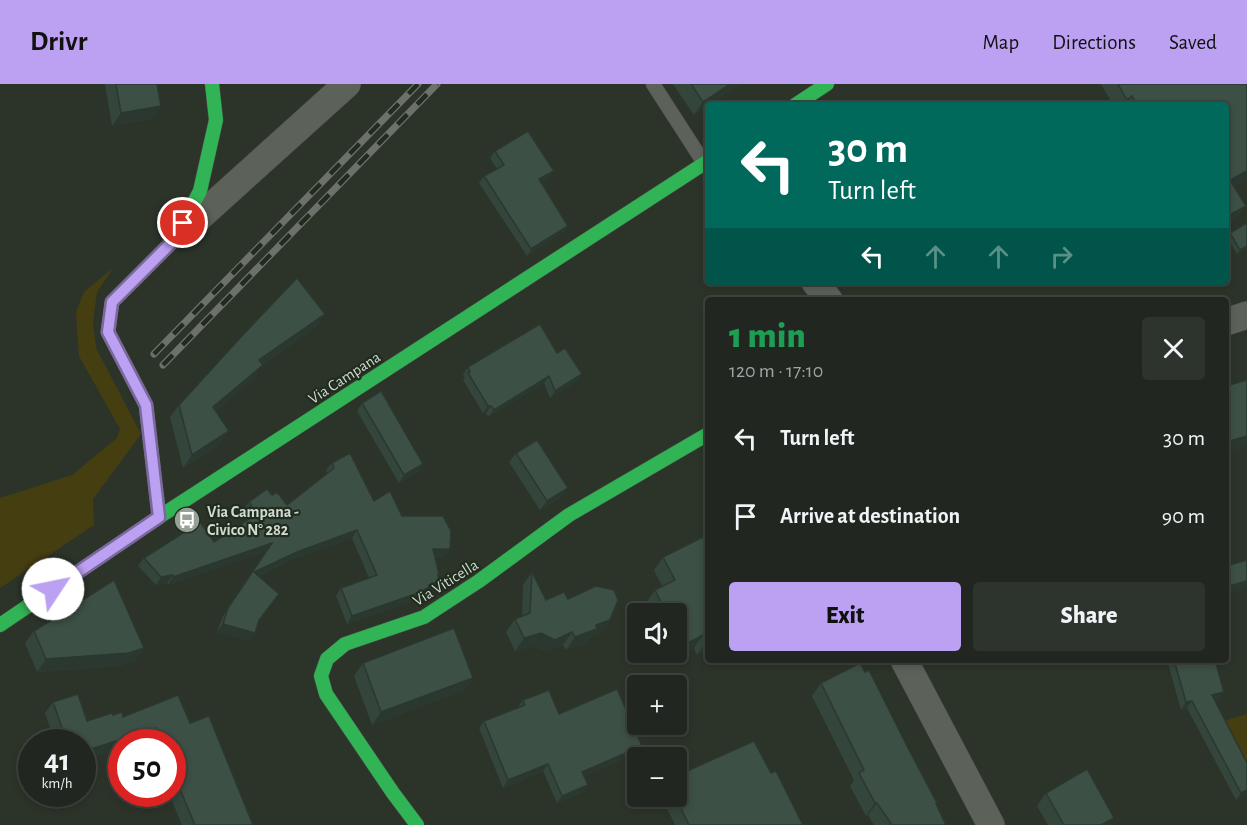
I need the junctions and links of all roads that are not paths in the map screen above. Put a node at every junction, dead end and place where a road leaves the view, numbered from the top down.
1 (212, 84) edge
2 (347, 84) edge
3 (653, 84) edge
4 (827, 84) edge
5 (800, 102) edge
6 (705, 161) edge
7 (705, 163) edge
8 (175, 239) junction
9 (817, 285) edge
10 (827, 297) edge
11 (1247, 315) edge
12 (1229, 321) edge
13 (705, 436) edge
14 (159, 517) junction
15 (0, 625) edge
16 (905, 663) edge
17 (417, 825) edge
18 (991, 825) edge

1 - 8 street
2 - 8 street
3 - 6 lane
4 - 5 street
7 - 14 street, Via Campana
8 - 14 street
9 - 10 street
11 - 12 street
13 - 17 street, Via Viticella
14 - 15 street, Via Campana
16 - 18 street

